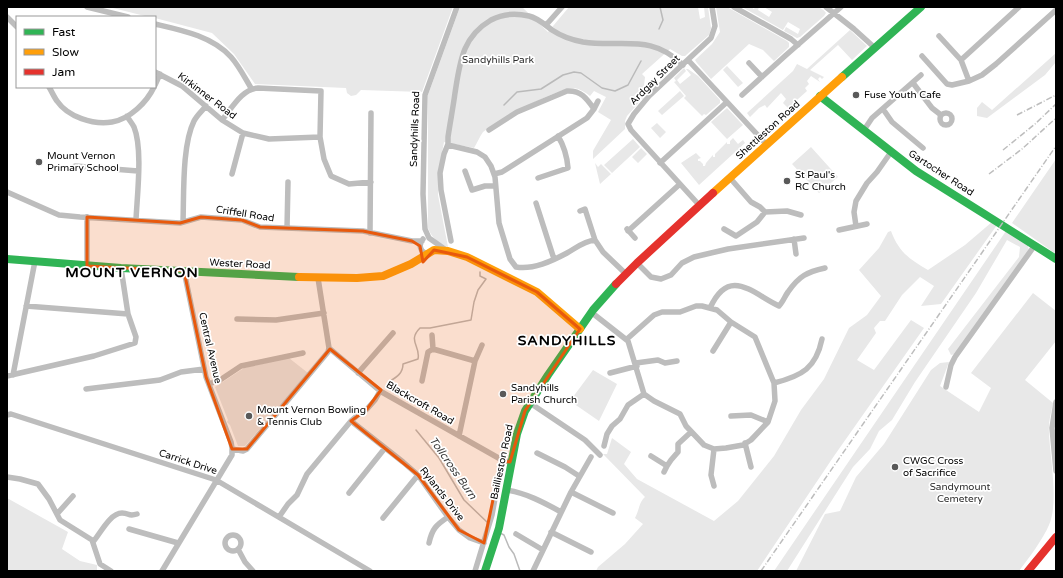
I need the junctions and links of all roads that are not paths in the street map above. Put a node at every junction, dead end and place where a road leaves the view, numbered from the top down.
1 (87, 7) edge
2 (457, 7) edge
3 (562, 7) edge
4 (712, 7) edge
5 (734, 7) edge
6 (826, 7) edge
7 (841, 7) edge
8 (921, 7) edge
9 (1019, 7) edge
10 (1056, 10) edge
11 (834, 13) junction
12 (111, 15) edge
13 (7, 17) edge
14 (156, 24) edge
15 (546, 25) junction
16 (16, 26) edge
17 (939, 36) dead end
18 (798, 45) junction
19 (875, 48) junction
20 (922, 56) dead end
21 (688, 60) junction
22 (961, 60) junction
23 (749, 63) dead end
24 (683, 65) junction
25 (157, 73) edge
26 (922, 75) dead end
27 (762, 77) junction
28 (969, 81) junction
29 (913, 83) junction
30 (50, 88) edge
31 (154, 88) edge
32 (252, 88) junction
33 (742, 95) dead end
34 (820, 96) junction
35 (598, 101) dead end
36 (727, 102) junction
37 (206, 106) junction
38 (594, 109) junction
39 (883, 109) junction
40 (371, 113) dead end
41 (941, 115) dead end
42 (127, 116) junction
43 (222, 120) junction
44 (489, 130) dead end
45 (864, 130) junction
46 (243, 133) junction
47 (558, 136) junction
48 (920, 136) dead end
49 (320, 137) junction
50 (915, 142) junction
51 (766, 144) junction
52 (448, 145) junction
53 (923, 148) dead end
54 (891, 152) junction
55 (660, 163) junction
56 (75, 166) dead end
57 (138, 171) junction
58 (465, 171) dead end
59 (232, 174) dead end
60 (494, 174) junction
61 (538, 178) dead end
62 (730, 178) junction
63 (288, 182) dead end
64 (371, 182) junction
65 (680, 184) junction
66 (495, 186) junction
67 (7, 192) edge
68 (536, 203) dead end
69 (700, 206) junction
70 (580, 211) dead end
71 (765, 212) junction
72 (801, 215) dead end
73 (87, 217) junction
74 (136, 220) junction
75 (183, 222) junction
76 (868, 224) dead end
77 (856, 226) junction
78 (288, 228) junction
79 (724, 229) dead end
80 (839, 230) dead end
81 (370, 233) junction
82 (635, 238) dead end
83 (804, 238) dead end
84 (424, 239) junction
85 (794, 239) junction
86 (595, 240) junction
87 (452, 241) dead end
88 (1035, 245) junction
89 (428, 252) junction
90 (796, 254) dead end
91 (7, 259) edge
92 (554, 259) junction
93 (1056, 259) edge
94 (35, 261) junction
95 (637, 263) junction
96 (87, 266) junction
97 (121, 268) junction
98 (825, 268) dead end
99 (184, 271) junction
100 (628, 272) junction
101 (318, 278) junction
102 (26, 306) junction
103 (710, 308) junction
104 (591, 312) junction
105 (324, 313) junction
106 (128, 314) junction
107 (237, 319) dead end
108 (731, 322) junction
109 (580, 329) junction
110 (393, 333) dead end
111 (432, 335) dead end
112 (627, 339) junction
113 (822, 339) dead end
114 (482, 345) dead end
115 (328, 348) junction
116 (433, 349) junction
117 (713, 351) dead end
118 (303, 353) dead end
119 (677, 361) dead end
120 (475, 362) junction
121 (636, 365) junction
122 (204, 369) junction
123 (358, 372) junction
124 (610, 373) dead end
125 (10, 375) edge
126 (422, 381) dead end
127 (774, 383) junction
128 (208, 384) junction
129 (946, 387) dead end
130 (86, 389) dead end
131 (380, 391) junction
132 (644, 394) junction
133 (1056, 402) edge
134 (530, 403) junction
135 (7, 415) edge
136 (731, 416) dead end
137 (351, 421) junction
138 (768, 422) junction
139 (691, 432) junction
140 (459, 436) junction
141 (745, 444) junction
142 (604, 446) dead end
143 (384, 448) junction
144 (714, 448) junction
145 (232, 449) junction
146 (537, 453) dead end
147 (600, 455) dead end
148 (651, 456) dead end
149 (591, 457) dead end
150 (502, 460) junction
151 (510, 462) junction
152 (752, 467) dead end
153 (1056, 472) edge
154 (418, 475) junction
155 (579, 476) junction
156 (7, 477) edge
157 (216, 480) junction
158 (714, 486) dead end
159 (506, 490) junction
160 (571, 492) junction
161 (348, 493) dead end
162 (74, 496) dead end
163 (63, 497) dead end
164 (66, 503) junction
165 (561, 512) junction
166 (612, 513) dead end
167 (57, 514) junction
168 (137, 514) dead end
169 (279, 517) junction
170 (448, 517) junction
171 (383, 518) dead end
172 (128, 529) dead end
173 (552, 532) junction
174 (516, 534) dead end
175 (1056, 537) edge
176 (93, 542) junction
177 (178, 543) junction
178 (429, 543) dead end
179 (484, 543) junction
180 (238, 549) dead end
181 (543, 550) junction
182 (591, 552) dead end
183 (111, 571) edge
184 (162, 571) edge
185 (253, 571) edge
186 (370, 571) edge
187 (475, 571) edge
188 (485, 571) edge
189 (533, 571) edge
190 (1028, 571) edge

1 - 12 street
2 - 84 street, Sandyhills Road
3 - 15 street
4 - 21 street, Ardgay Street
5 - 18 street
6 - 11 street
7 - 11 street
8 - 19 main road, Shettleston Road
9 - 22 street
10 - 28 street
11 - 18 street
11 - 19 street
13 - 16 street
14 - 32 street
15 - 24 street
15 - 52 street
17 - 22 street
18 - 27 street
19 - 34 main road, Shettleston Road
20 - 28 street
21 - 24 street, Ardgay Street
21 - 36 street
22 - 28 street
23 - 27 street
24 - 55 street, Ardgay Street
25 - 37 street, Kirkinner Road
26 - 29 street
27 - 33 street
29 - 39 street
29 - 41 street
30 - 42 street
31 - 42 street
32 - 43 street
32 - 49 street
34 - 45 main road, Gartocher Road
34 - 51 main road, Shettleston Road
35 - 38 street
36 - 51 street
36 - 55 street
37 - 43 street, Kirkinner Road
37 - 75 street
38 - 44 street
38 - 47 street
39 - 45 street
39 - 50 street
40 - 64 street
42 - 57 street
43 - 46 street, Kirkinner Road
45 - 54 main road, Gartocher Road
46 - 49 street, Kirkinner Road
46 - 59 street
47 - 60 street
47 - 61 street
48 - 50 street
49 - 64 street
50 - 53 street
51 - 62 main road, Shettleston Road
52 - 60 street
52 - 87 street
54 - 77 street
54 - 88 main road, Gartocher Road
55 - 65 street
56 - 57 street
57 - 74 street
58 - 66 street
60 - 66 street
62 - 69 main road, Shettleston Road
62 - 71 street
63 - 78 street
64 - 81 street
65 - 69 street
65 - 82 street
66 - 92 street
67 - 73 street, Criffell Road
68 - 92 street
69 - 95 main road, Shettleston Road
70 - 86 street
71 - 72 street
71 - 79 street
73 - 74 street, Criffell Road
73 - 96 street
74 - 75 street, Criffell Road
75 - 78 street, Criffell Road
76 - 77 street
77 - 80 street
78 - 81 street, Criffell Road
81 - 84 street, Criffell Road
83 - 85 street
84 - 89 street, Sandyhills Road
84 - 89 street
85 - 90 street
85 - 95 street
86 - 92 street
86 - 100 street
88 - 93 main road, Gartocher Road
88 - 129 street
89 - 101 main road, Wester Road
89 - 109 main road
91 - 94 main road, Wester Road
94 - 96 main road, Wester Road
94 - 102 street
95 - 100 main road, Shettleston Road
96 - 97 main road, Wester Road
97 - 99 main road, Wester Road
97 - 106 street
98 - 103 street
99 - 101 main road, Wester Road
99 - 122 street, Central Avenue
100 - 104 main road, Baillieston Road
101 - 105 street
102 - 106 street
102 - 125 street
103 - 108 street
103 - 112 street
104 - 109 main road, Baillieston Road
104 - 112 street
105 - 107 street
105 - 115 street
106 - 125 street
108 - 117 street
108 - 127 street
109 - 134 main road, Baillieston Road
110 - 123 street
111 - 116 street
112 - 121 street
113 - 127 street
114 - 120 street
115 - 123 street, Blackcroft Road
115 - 145 street
116 - 120 street
116 - 126 street
118 - 128 street
119 - 121 street
120 - 140 street
121 - 124 street
121 - 132 street
122 - 128 street, Central Avenue
122 - 130 street
123 - 131 street, Blackcroft Road
127 - 138 street
128 - 145 street, Central Avenue
131 - 137 street
131 - 140 street, Blackcroft Road
132 - 139 street
132 - 142 street
133 - 153 street
134 - 147 street
134 - 151 main road, Baillieston Road
135 - 157 street, Carrick Drive
136 - 138 street
137 - 143 street, Rylands Drive
137 - 169 street
138 - 141 street
139 - 144 street
139 - 148 street
140 - 150 street, Blackcroft Road
141 - 144 street
141 - 152 street
143 - 154 street, Rylands Drive
143 - 161 street
144 - 158 street
145 - 157 street
146 - 155 street
149 - 155 street
150 - 151 street, Blackcroft Road
150 - 179 street
151 - 159 main road, Baillieston Road
154 - 170 street, Rylands Drive
154 - 171 street
155 - 160 street
156 - 167 street
157 - 169 street, Carrick Drive
157 - 177 street
159 - 165 street
159 - 188 main road, Baillieston Road
160 - 165 street
160 - 166 street
162 - 164 street
163 - 164 street
164 - 167 street
165 - 173 street
167 - 176 street
168 - 176 street
169 - 186 street, Carrick Drive
170 - 178 street
170 - 179 street, Rylands Drive
172 - 177 street
173 - 181 street
173 - 182 street
174 - 181 street
175 - 190 main road
176 - 183 street
177 - 184 street
179 - 187 street
180 - 185 street
181 - 189 street

